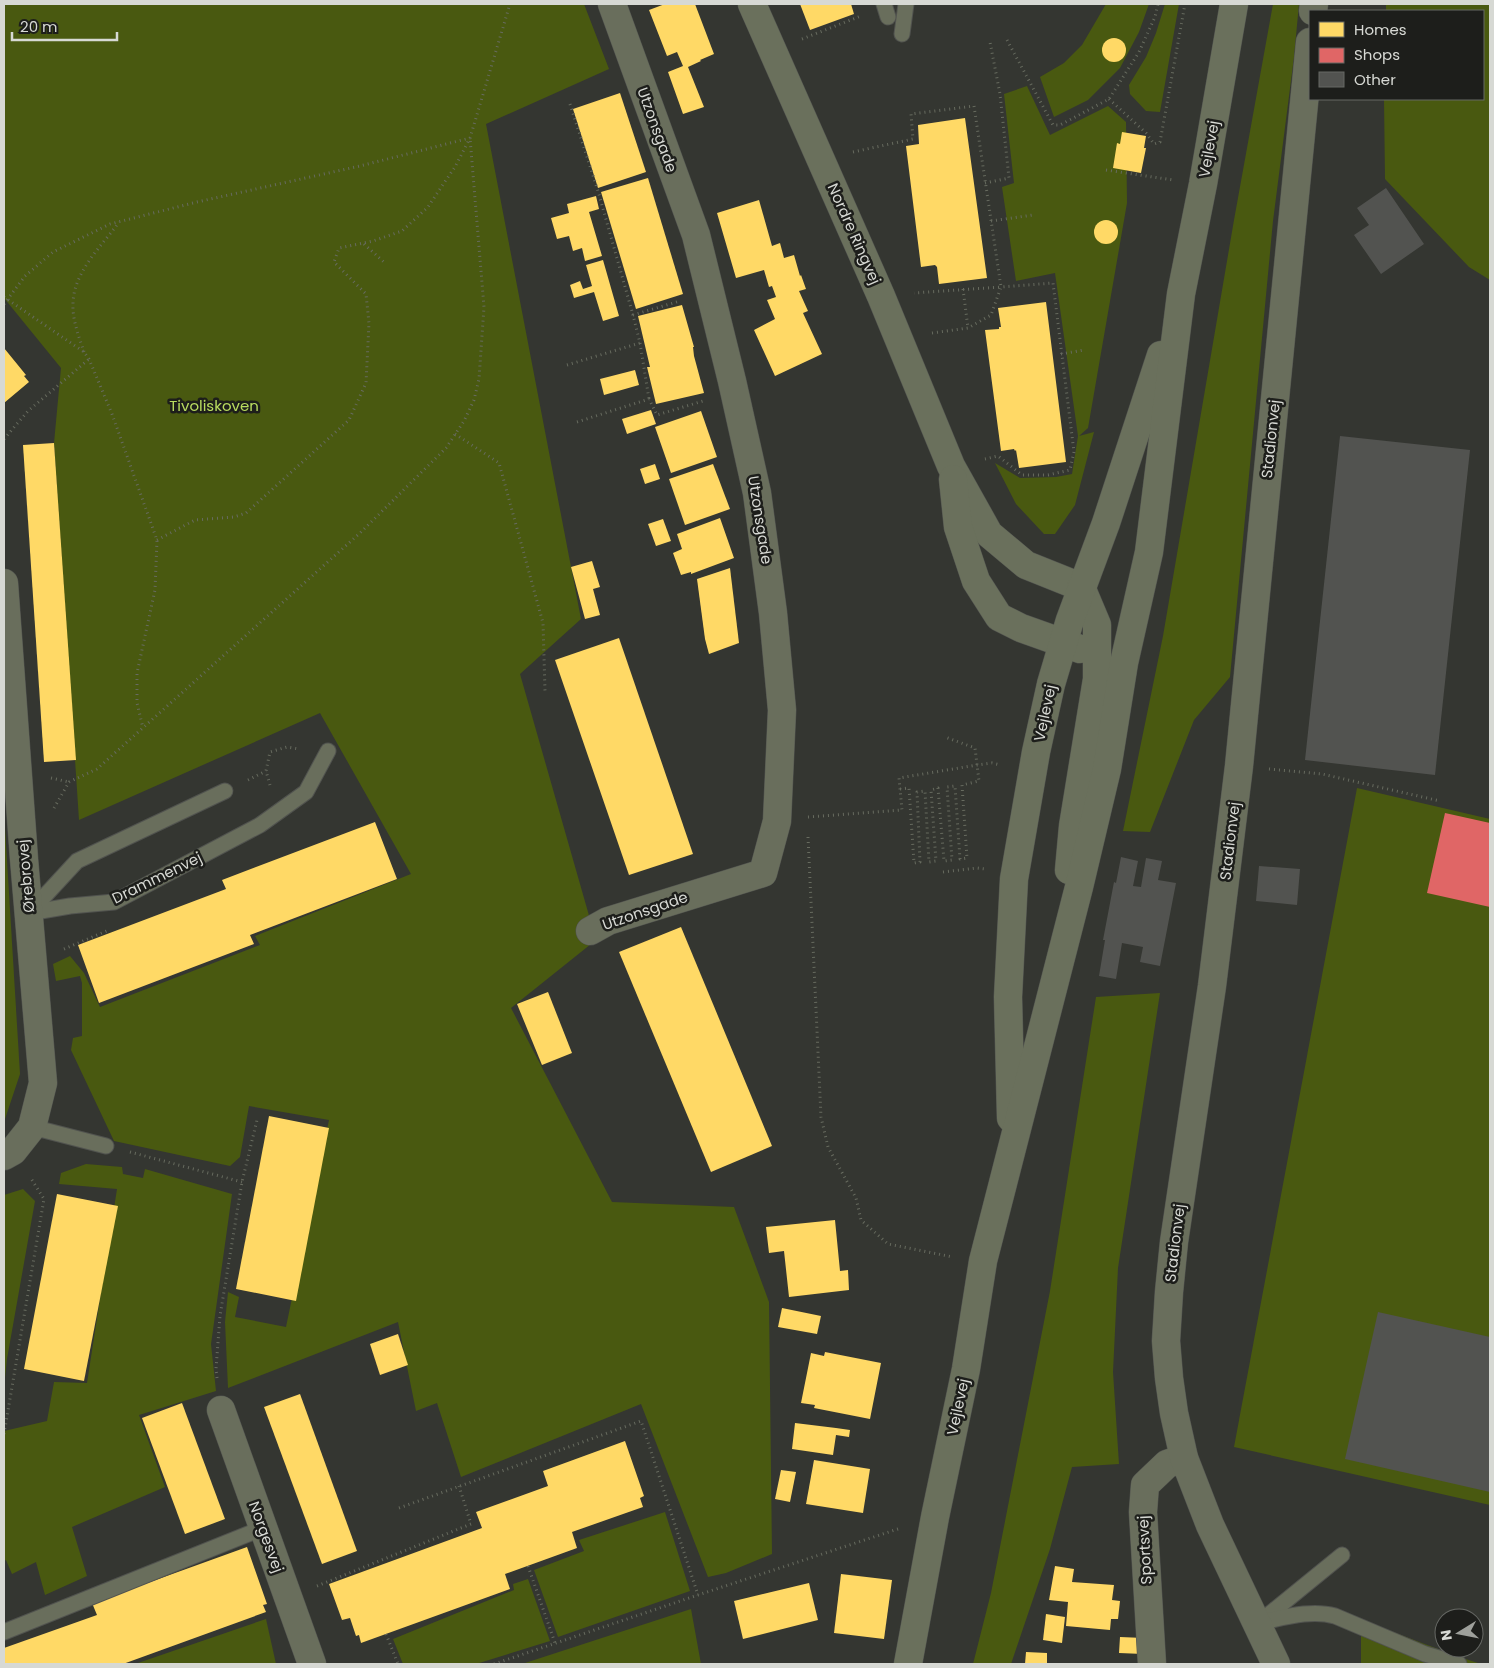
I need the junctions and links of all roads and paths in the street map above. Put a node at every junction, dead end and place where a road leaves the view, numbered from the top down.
1 (510, 4) edge
2 (612, 4) edge
3 (752, 4) edge
4 (906, 4) edge
5 (1158, 4) edge
6 (1185, 4) edge
7 (1234, 4) edge
8 (858, 16) dead end
9 (902, 34) dead end
10 (811, 35) dead end
11 (1007, 40) dead end
12 (990, 42) dead end
13 (1309, 52) edge
14 (1109, 98) junction
15 (570, 104) dead end
16 (470, 138) junction
17 (859, 151) dead end
18 (1106, 170) dead end
19 (985, 183) junction
20 (1203, 184) junction
21 (1033, 215) dead end
22 (119, 221) junction
23 (991, 221) junction
24 (364, 243) junction
25 (386, 264) dead end
26 (1001, 287) junction
27 (963, 289) junction
28 (937, 292) dead end
29 (710, 293) junction
30 (1181, 294) junction
31 (5, 300) edge
32 (633, 315) junction
33 (640, 343) junction
34 (1084, 350) dead end
35 (84, 352) junction
36 (1061, 354) junction
37 (89, 359) junction
38 (566, 365) dead end
39 (734, 391) junction
40 (649, 398) junction
41 (576, 422) dead end
42 (455, 434) junction
43 (4, 439) edge
44 (990, 458) dead end
45 (951, 466) junction
46 (157, 540) junction
47 (4, 582) edge
48 (1081, 587) junction
49 (4, 588) edge
50 (1063, 643) junction
51 (1097, 654) junction
52 (1124, 663) junction
53 (545, 692) dead end
54 (143, 728) junction
55 (945, 737) dead end
56 (328, 751) joint
57 (1239, 766) junction
58 (966, 767) dead end
59 (266, 771) dead end
60 (69, 782) dead end
61 (900, 789) junction
62 (225, 791) dead end
63 (1440, 801) dead end
64 (777, 821) junction
65 (808, 836) dead end
66 (1016, 871) junction
67 (943, 872) dead end
68 (103, 903) junction
69 (29, 913) junction
70 (590, 931) dead end
71 (32, 961) junction
72 (1061, 961) junction
73 (257, 1120) dead end
74 (32, 1127) junction
75 (106, 1146) joint
76 (1012, 1150) junction
77 (9, 1154) edge
78 (242, 1182) junction
79 (983, 1261) junction
80 (221, 1410) joint
81 (4, 1434) edge
82 (1184, 1458) junction
83 (459, 1486) junction
84 (399, 1508) dead end
85 (935, 1517) junction
86 (263, 1528) junction
87 (1342, 1555) dead end
88 (528, 1566) dead end
89 (698, 1595) junction
90 (288, 1597) junction
91 (1258, 1623) junction
92 (4, 1632) edge
93 (386, 1634) dead end
94 (555, 1643) junction
95 (312, 1664) edge
96 (398, 1664) edge
97 (494, 1664) edge
98 (908, 1664) edge
99 (1152, 1664) edge
100 (1276, 1664) edge
101 (1459, 1664) edge

1 - 16 path
2 - 29 street, Utzonsgade
3 - 45 main road, Nordre Ringvej
4 - 9 lane
5 - 14 path
6 - 14 path
7 - 20 main road, Vejlevej
8 - 10 path
11 - 14 path
12 - 19 path
13 - 57 street, Stadionvej
15 - 32 path
16 - 22 path
16 - 24 path
16 - 42 path
17 - 19 path
18 - 20 path
19 - 23 path
20 - 30 main road, Vejlevej
21 - 23 path
22 - 31 path
22 - 35 path
23 - 26 path
24 - 25 path
24 - 46 path
26 - 27 path
26 - 27 path
26 - 36 path
27 - 28 path
29 - 32 path
29 - 39 street, Utzonsgade
30 - 48 main road, Vejlevej
30 - 52 main road, Vejlevej
31 - 35 path
32 - 33 path
33 - 38 path
33 - 40 path
34 - 36 path
35 - 37 path
36 - 44 path
37 - 43 path
37 - 46 path
39 - 40 path
39 - 64 street, Utzonsgade
40 - 41 path
42 - 53 path
42 - 54 path
45 - 48 main road, Nordre Ringvej
45 - 50 main road, Nordre Ringvej
46 - 54 path
47 - 49 street, Ørebrovej
48 - 50 main road, Vejlevej
48 - 51 main road
49 - 69 street, Ørebrovej
50 - 51 main road, Nordre Ringvej
50 - 66 main road, Vejlevej
51 - 52 main road, Nordre Ringvej
51 - 72 main road
52 - 72 main road, Vejlevej
54 - 60 path
55 - 61 path
56 - 59 path
56 - 68 lane, Drammenvej
57 - 63 path
57 - 82 street, Stadionvej
58 - 61 path
61 - 64 path
62 - 69 lane
64 - 70 street, Utzonsgade
65 - 79 path
66 - 67 path
66 - 76 main road, Vejlevej
68 - 69 lane, Drammenvej
68 - 71 path
69 - 71 street, Ørebrovej
71 - 74 street, Ørebrovej
72 - 76 main road, Vejlevej
73 - 78 path
74 - 75 lane
74 - 77 street, Ørebrovej
75 - 78 path
76 - 79 main road, Vejlevej
77 - 81 path
78 - 80 path
79 - 85 main road, Vejlevej
80 - 86 street, Norgesvej
82 - 91 street, Stadionvej
82 - 99 street, Sportsvej
83 - 84 path
83 - 89 path
83 - 90 path
85 - 89 path
85 - 98 main road, Vejlevej
86 - 90 street, Norgesvej
86 - 92 lane
87 - 91 lane
88 - 94 path
89 - 94 path
90 - 95 street, Norgesvej
91 - 100 street, Stadionvej
91 - 101 lane
93 - 96 path
94 - 97 path

